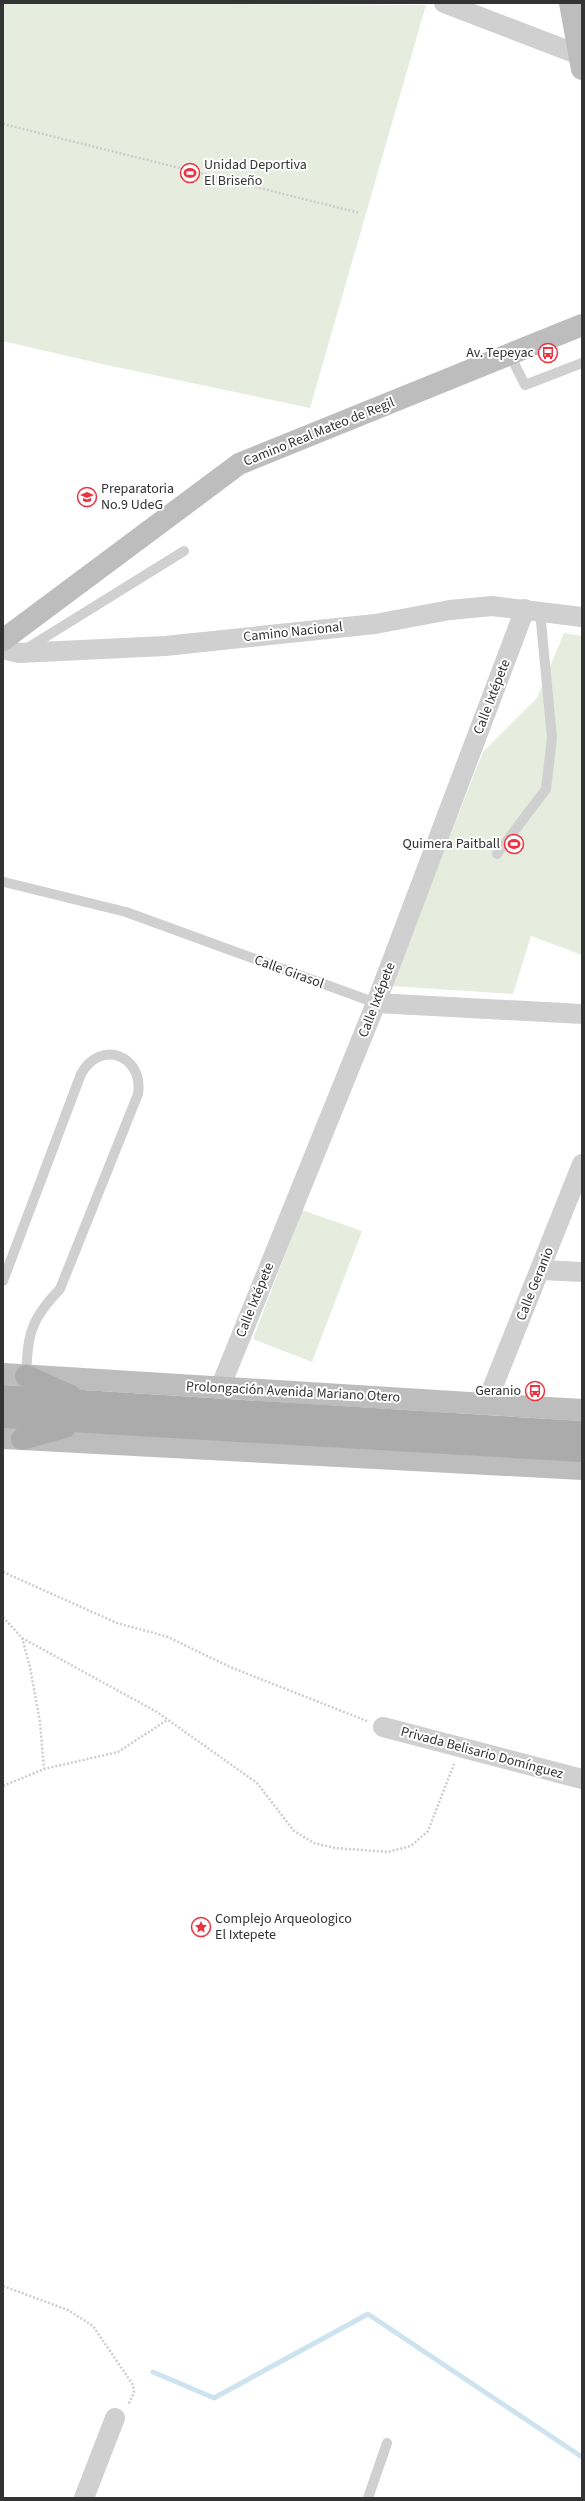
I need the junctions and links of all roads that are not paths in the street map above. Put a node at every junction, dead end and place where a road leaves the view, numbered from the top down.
1 (444, 3) edge
2 (570, 3) edge
3 (581, 60) edge
4 (582, 325) edge
5 (510, 355) junction
6 (582, 363) edge
7 (184, 551) dead end
8 (533, 610) junction
9 (582, 617) edge
10 (8, 648) edge
11 (497, 854) dead end
12 (4, 882) dead end
13 (376, 1003) junction
14 (582, 1014) edge
15 (582, 1164) edge
16 (542, 1270) junction
17 (582, 1272) edge
18 (3, 1280) edge
19 (3, 1374) edge
20 (26, 1376) junction
21 (220, 1388) junction
22 (3, 1396) edge
23 (486, 1404) junction
24 (582, 1410) edge
25 (82, 1412) junction
26 (3, 1417) edge
27 (582, 1432) edge
28 (13, 1438) edge
29 (582, 1451) edge
30 (582, 1469) edge
31 (383, 1727) road end
32 (582, 1779) edge
33 (115, 2418) road end
34 (387, 2443) dead end
35 (84, 2498) edge
36 (368, 2498) edge

1 - 3 street
2 - 3 street
4 - 5 street, Camino Real Mateo de Regil
5 - 6 lane
5 - 10 street, Camino Real Mateo de Regil
7 - 10 lane
8 - 9 street, Camino Nacional
8 - 10 street, Camino Nacional
8 - 11 lane
8 - 13 street, Calle Ixtépete
12 - 13 lane, Calle Girasol
13 - 14 street, Calle Girasol
13 - 21 street, Calle Ixtépete
15 - 16 street, Calle Geranio
16 - 17 street
16 - 23 street, Calle Geranio
18 - 20 lane
19 - 20 street, Prolongación Avenida Mariano Otero
20 - 21 street, Prolongación Avenida Mariano Otero
20 - 25 main road
21 - 23 street, Prolongación Avenida Mariano Otero
22 - 25 main road, Prolongación Avenida Mariano Otero
23 - 24 street, Prolongación Avenida Mariano Otero
25 - 26 main road, Prolongación Avenida Mariano Otero
25 - 27 main road, Prolongación Avenida Mariano Otero
25 - 28 main road
25 - 29 main road, Prolongación Avenida Mariano Otero
28 - 30 street
31 - 32 street, Privada Belisario Domínguez
33 - 35 street
34 - 36 lane

